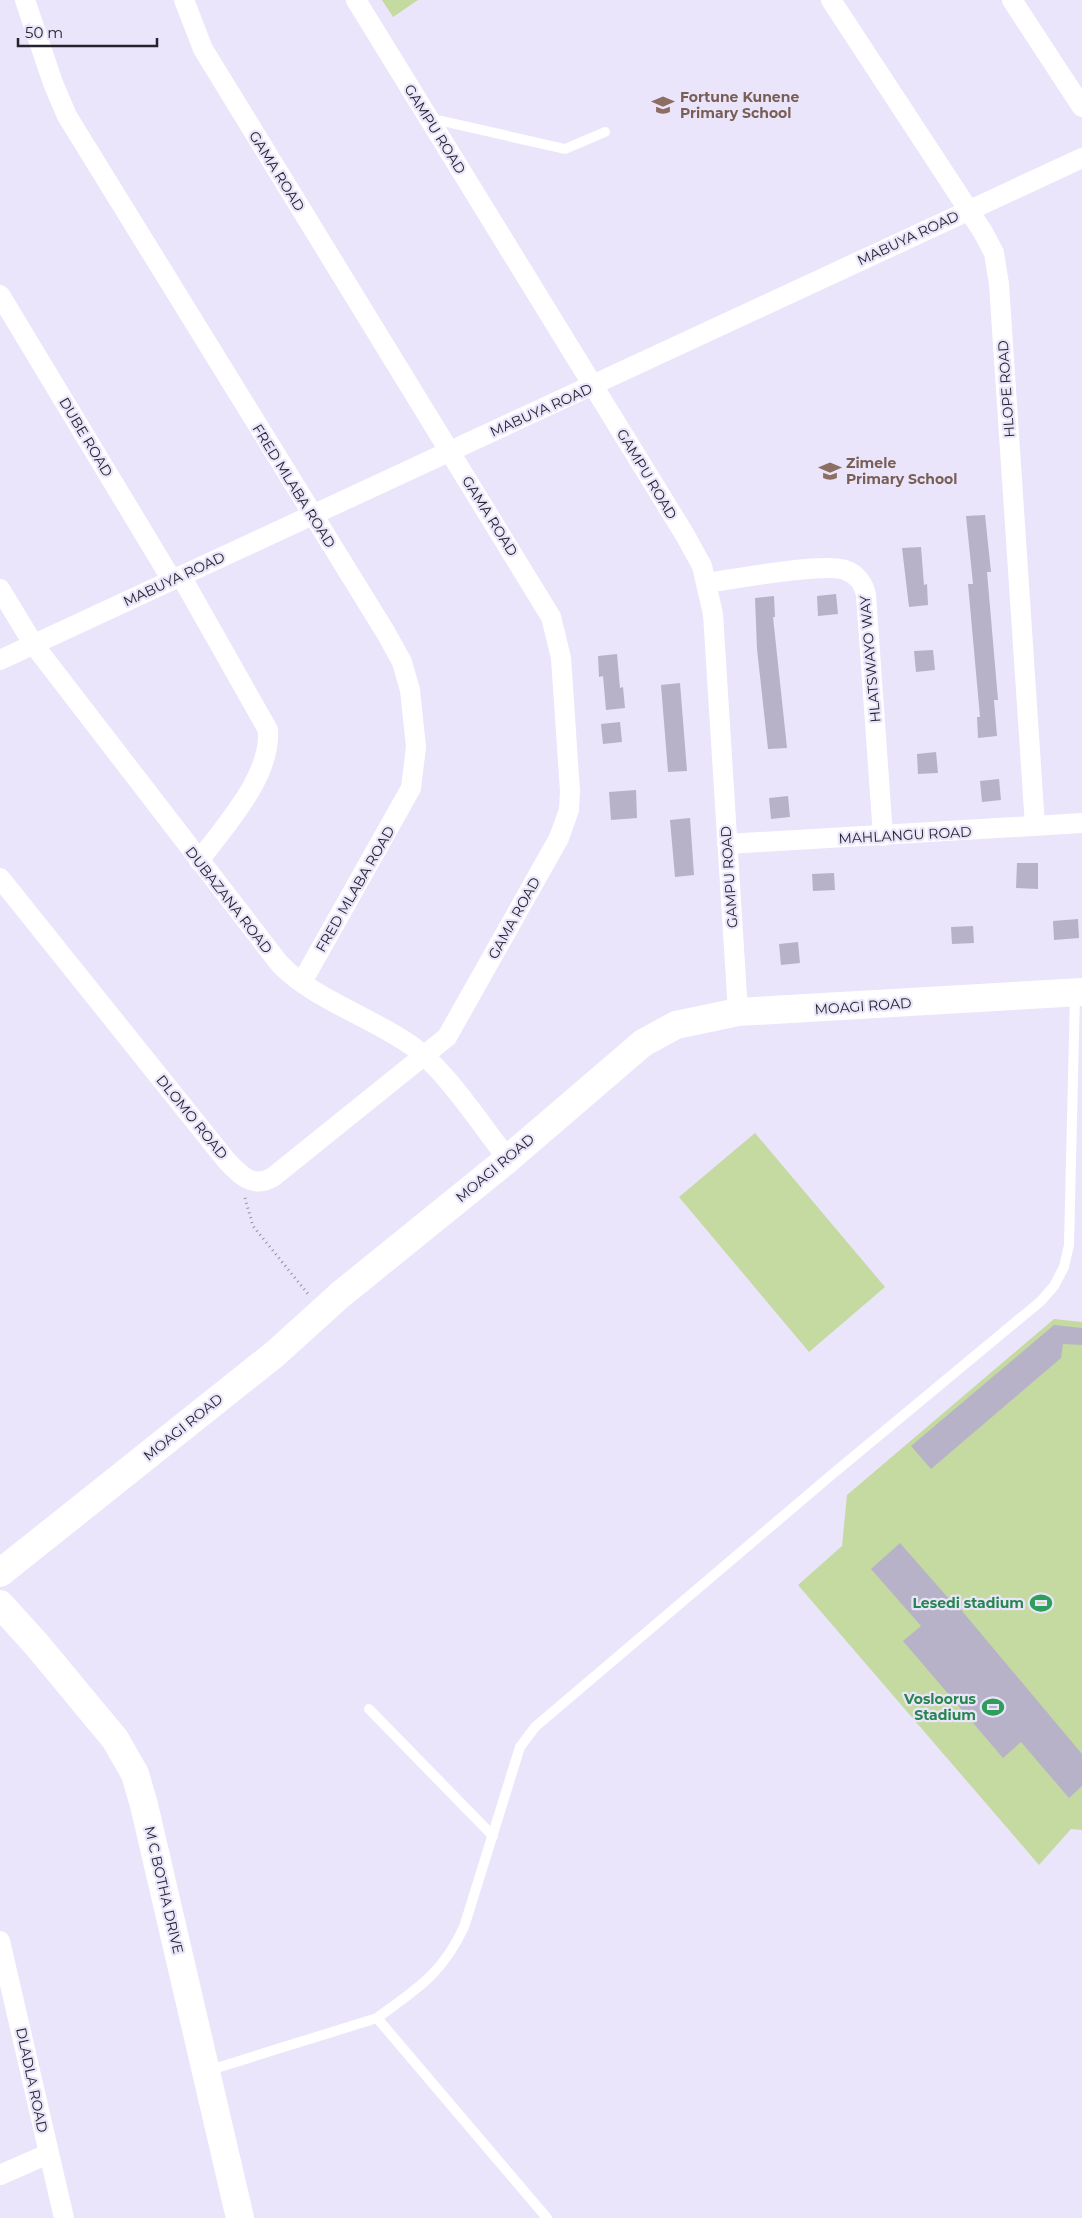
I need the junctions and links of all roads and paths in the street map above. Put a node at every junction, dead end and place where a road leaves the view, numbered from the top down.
1 (24, 0) edge
2 (184, 0) edge
3 (356, 0) edge
4 (831, 0) edge
5 (1012, 0) edge
6 (1082, 107) edge
7 (428, 118) junction
8 (606, 132) dead end
9 (1082, 158) edge
10 (969, 210) junction
11 (0, 295) edge
12 (594, 386) junction
13 (449, 452) junction
14 (312, 515) junction
15 (176, 578) junction
16 (707, 583) junction
17 (0, 589) edge
18 (34, 645) junction
19 (0, 660) edge
20 (1082, 823) edge
21 (1035, 826) junction
22 (883, 836) junction
23 (727, 844) junction
24 (199, 861) junction
25 (0, 878) edge
26 (302, 982) junction
27 (1078, 992) edge
28 (738, 1012) junction
29 (425, 1055) junction
30 (1077, 1108) edge
31 (508, 1159) junction
32 (242, 1175) junction
33 (322, 1312) junction
34 (0, 1573) edge
35 (0, 1604) edge
36 (369, 1709) dead end
37 (493, 1836) junction
38 (0, 1941) edge
39 (7, 2006) edge
40 (377, 2018) junction
41 (207, 2071) junction
42 (48, 2154) junction
43 (0, 2175) edge
44 (64, 2218) edge
45 (240, 2218) edge
46 (547, 2218) edge

1 - 14 street, FRED MLABA ROAD
2 - 13 street, GAMA ROAD
3 - 7 street, GAMPU ROAD
4 - 10 street, HLOPE ROAD
5 - 6 street
7 - 8 lane
7 - 12 street, GAMPU ROAD
9 - 10 street, MABUYA ROAD
10 - 12 street, MABUYA ROAD
10 - 21 street, HLOPE ROAD
11 - 15 street, DUBE ROAD
12 - 13 street, MABUYA ROAD
12 - 16 street, GAMPU ROAD
13 - 14 street, MABUYA ROAD
13 - 29 street, GAMA ROAD
14 - 15 street, MABUYA ROAD
14 - 26 street, FRED MLABA ROAD
15 - 18 street, MABUYA ROAD
15 - 24 street, DUBE ROAD
16 - 22 street, HLATSWAYO WAY
16 - 23 street, GAMPU ROAD
17 - 18 street, DUBAZANA ROAD
18 - 19 street, MABUYA ROAD
18 - 24 street, DUBAZANA ROAD
20 - 21 street, MAHLANGU ROAD
21 - 22 street, MAHLANGU ROAD
22 - 23 street, MAHLANGU ROAD
23 - 28 street, GAMPU ROAD
24 - 26 street, DUBAZANA ROAD
25 - 32 street, DLOMO ROAD
26 - 29 street, DUBAZANA ROAD
27 - 28 street, MOAGI ROAD
27 - 30 lane
28 - 31 street, MOAGI ROAD
29 - 31 street, DUBAZANA ROAD
29 - 32 street, DLOMO ROAD
30 - 37 lane
31 - 33 street, MOAGI ROAD
32 - 33 path
33 - 34 street, MOAGI ROAD
35 - 41 street, M C BOTHA DRIVE
36 - 37 lane
37 - 40 lane
38 - 39 street, DLADLA ROAD
39 - 42 street, DLADLA ROAD
40 - 41 lane
40 - 46 lane
41 - 45 street, M C BOTHA DRIVE
42 - 43 street
42 - 44 street, DLADLA ROAD

